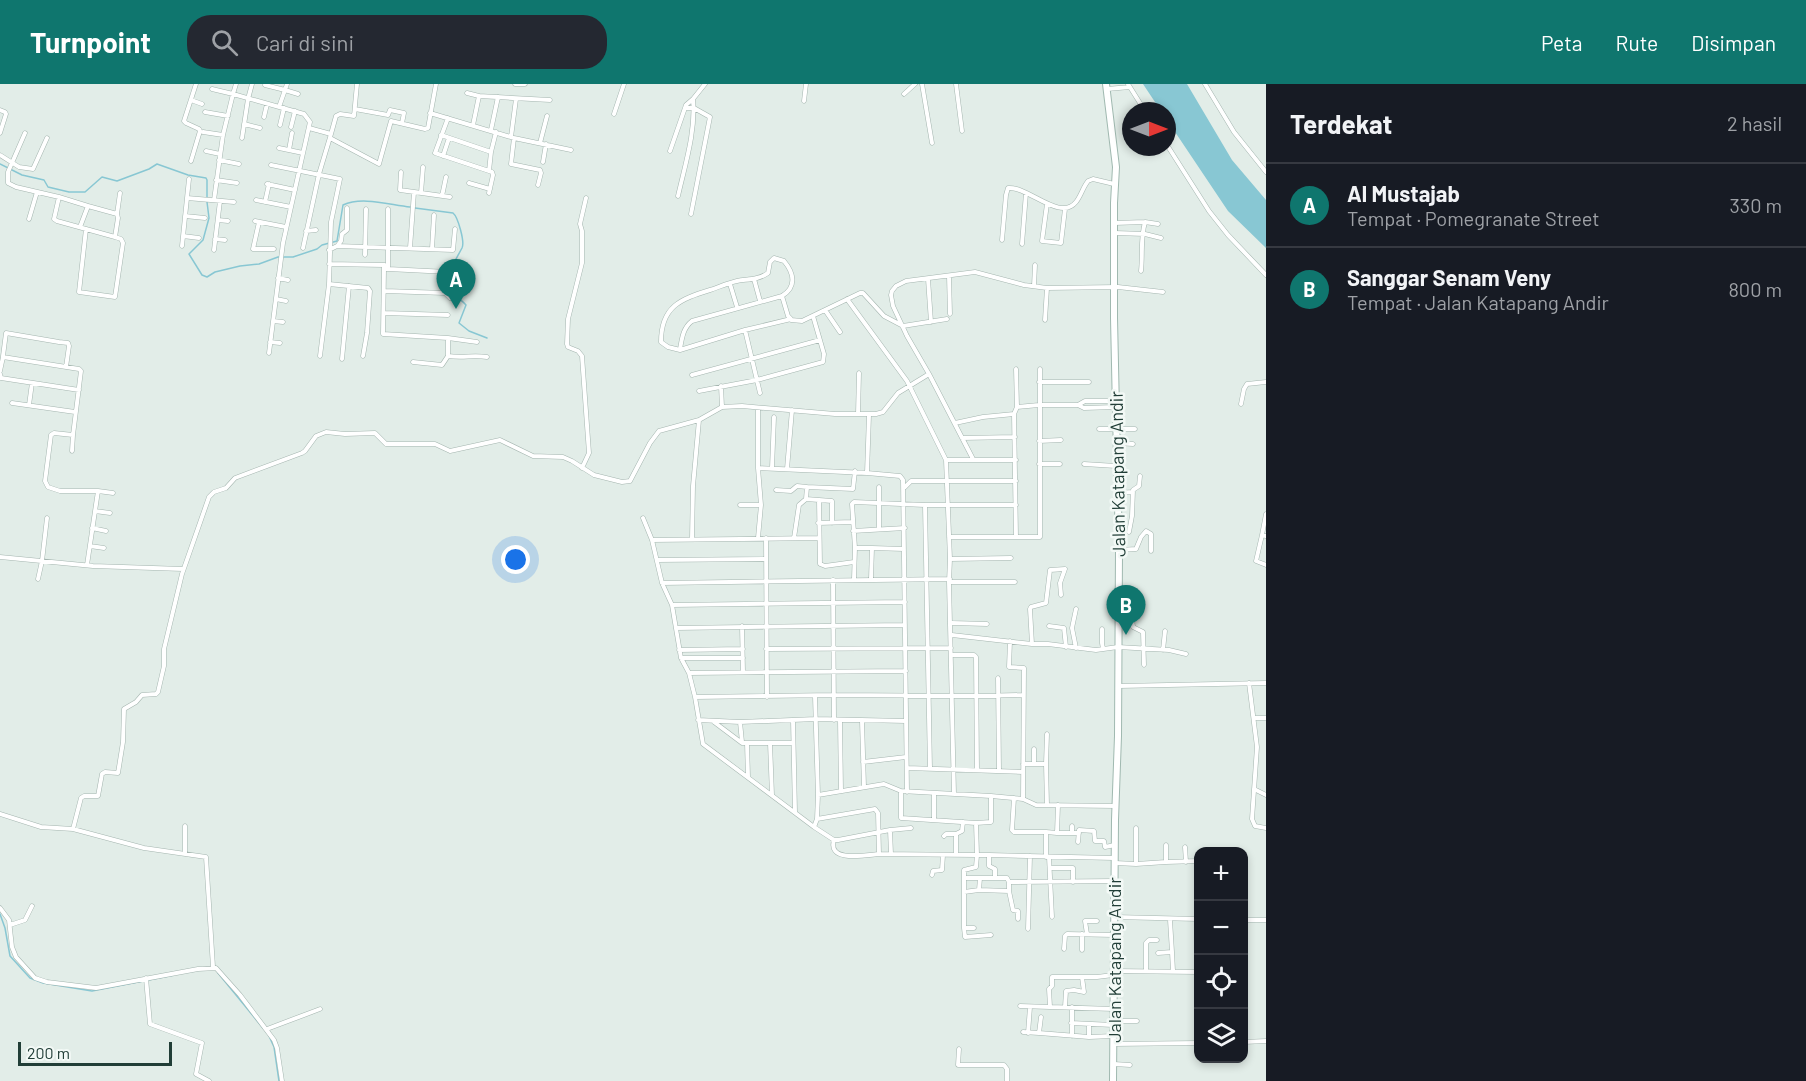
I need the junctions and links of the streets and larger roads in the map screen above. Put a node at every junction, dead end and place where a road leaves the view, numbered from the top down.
1 (196, 84) edge
2 (236, 84) edge
3 (252, 84) edge
4 (264, 84) edge
5 (287, 84) edge
6 (357, 84) edge
7 (436, 84) edge
8 (515, 84) edge
9 (525, 84) edge
10 (624, 84) edge
11 (705, 84) edge
12 (806, 84) edge
13 (915, 84) edge
14 (922, 84) edge
15 (956, 84) edge
16 (1205, 84) edge
17 (1129, 86) edge
18 (1106, 87) edge
19 (212, 89) dead end
20 (285, 90) junction
21 (467, 93) dead end
22 (233, 94) junction
23 (298, 94) dead end
24 (904, 94) dead end
25 (479, 96) junction
26 (498, 98) junction
27 (248, 99) junction
28 (516, 99) junction
29 (693, 99) junction
30 (191, 100) junction
31 (550, 100) dead end
32 (804, 101) dead end
33 (1139, 102) edge
34 (202, 104) dead end
35 (267, 104) junction
36 (279, 107) junction
37 (284, 108) junction
38 (685, 108) junction
39 (694, 108) junction
40 (355, 109) junction
41 (0, 110) edge
42 (205, 111) dead end
43 (295, 111) junction
44 (430, 112) junction
45 (614, 114) dead end
46 (228, 116) junction
47 (547, 116) dead end
48 (264, 117) dead end
49 (448, 118) junction
50 (402, 123) junction
51 (244, 124) junction
52 (280, 125) dead end
53 (473, 125) junction
54 (260, 128) dead end
55 (309, 128) junction
56 (490, 130) junction
57 (962, 131) dead end
58 (203, 132) dead end
59 (496, 132) junction
60 (0, 133) edge
61 (25, 133) dead end
62 (224, 135) junction
63 (441, 135) junction
64 (330, 136) junction
65 (513, 137) junction
66 (47, 138) dead end
67 (242, 138) dead end
68 (449, 138) junction
69 (540, 143) junction
70 (932, 143) dead end
71 (546, 144) junction
72 (279, 148) dead end
73 (289, 150) junction
74 (571, 150) dead end
75 (206, 151) dead end
76 (670, 151) dead end
77 (491, 152) junction
78 (303, 153) junction
79 (220, 154) junction
80 (0, 155) edge
81 (443, 156) junction
82 (1174, 156) edge
83 (219, 160) junction
84 (191, 161) dead end
85 (543, 162) dead end
86 (11, 164) junction
87 (239, 164) dead end
88 (271, 165) dead end
89 (423, 167) dead end
90 (299, 170) junction
91 (401, 171) dead end
92 (489, 171) junction
93 (1266, 172) edge
94 (319, 174) junction
95 (446, 177) dead end
96 (189, 179) dead end
97 (216, 180) junction
98 (1115, 182) junction
99 (237, 183) dead end
100 (469, 183) dead end
101 (538, 185) dead end
102 (295, 190) junction
103 (37, 192) junction
104 (414, 192) junction
105 (120, 193) dead end
106 (421, 193) junction
107 (1026, 193) junction
108 (442, 196) junction
109 (678, 196) dead end
110 (59, 197) junction
111 (450, 197) dead end
112 (187, 198) junction
113 (586, 198) dead end
114 (208, 199) junction
115 (220, 201) junction
116 (256, 201) dead end
117 (234, 202) dead end
118 (266, 202) junction
119 (1047, 204) junction
120 (88, 206) junction
121 (291, 207) junction
122 (347, 208) dead end
123 (366, 209) dead end
124 (388, 209) dead end
125 (1065, 209) junction
126 (117, 214) junction
127 (691, 214) dead end
128 (434, 215) dead end
129 (185, 216) junction
130 (205, 218) dead end
131 (29, 219) dead end
132 (218, 220) junction
133 (228, 221) dead end
134 (1145, 222) junction
135 (1114, 223) junction
136 (1158, 224) dead end
137 (80, 227) junction
138 (286, 227) junction
139 (86, 229) junction
140 (455, 229) dead end
141 (316, 230) dead end
142 (306, 231) junction
143 (1115, 233) junction
144 (1142, 233) junction
145 (183, 236) junction
146 (115, 237) junction
147 (199, 238) dead end
148 (1161, 238) dead end
149 (215, 239) junction
150 (225, 240) dead end
151 (1002, 240) dead end
152 (1022, 244) dead end
153 (183, 246) dead end
154 (329, 246) junction
155 (337, 246) junction
156 (365, 247) junction
157 (388, 247) junction
158 (303, 248) dead end
159 (410, 248) junction
160 (274, 249) dead end
161 (432, 249) junction
162 (214, 250) dead end
163 (365, 255) dead end
164 (329, 264) junction
165 (1035, 265) dead end
166 (386, 267) junction
167 (1141, 271) dead end
168 (448, 272) dead end
169 (1266, 275) edge
170 (949, 276) junction
171 (278, 278) junction
172 (754, 279) junction
173 (928, 279) junction
174 (288, 280) dead end
175 (329, 284) junction
176 (730, 284) junction
177 (349, 286) junction
178 (1034, 286) junction
179 (1114, 287) junction
180 (1047, 288) junction
181 (385, 291) junction
182 (1163, 292) dead end
183 (782, 296) junction
184 (450, 298) dead end
185 (276, 299) junction
186 (848, 299) junction
187 (286, 301) dead end
188 (760, 302) junction
189 (737, 307) junction
190 (825, 310) junction
191 (384, 313) junction
192 (950, 314) dead end
193 (448, 315) dead end
194 (813, 316) junction
195 (791, 319) junction
196 (947, 319) dead end
197 (1046, 320) dead end
198 (273, 321) junction
199 (283, 322) dead end
200 (931, 322) junction
201 (903, 326) junction
202 (745, 330) junction
203 (840, 332) dead end
204 (0, 333) edge
205 (6, 333) junction
206 (448, 338) junction
207 (820, 340) junction
208 (270, 342) junction
209 (477, 342) dead end
210 (280, 343) dead end
211 (680, 350) junction
212 (269, 353) dead end
213 (320, 356) dead end
214 (363, 356) dead end
215 (448, 356) junction
216 (3, 357) junction
217 (487, 357) dead end
218 (342, 359) dead end
219 (751, 359) junction
220 (413, 362) dead end
221 (66, 367) junction
222 (1016, 369) dead end
223 (1040, 369) dead end
224 (0, 373) edge
225 (859, 373) dead end
226 (929, 374) junction
227 (693, 375) dead end
228 (757, 380) junction
229 (1040, 382) junction
230 (1089, 382) dead end
231 (1266, 382) edge
232 (32, 383) junction
233 (721, 386) junction
234 (909, 386) junction
235 (79, 390) junction
236 (699, 391) dead end
237 (760, 393) dead end
238 (12, 403) dead end
239 (1115, 404) junction
240 (1241, 404) dead end
241 (29, 405) junction
242 (1039, 405) junction
243 (722, 407) junction
244 (1017, 407) junction
245 (758, 408) junction
246 (792, 410) junction
247 (75, 412) junction
248 (858, 414) junction
249 (1014, 414) junction
250 (869, 415) junction
251 (774, 417) dead end
252 (699, 420) junction
253 (955, 423) junction
254 (1117, 428) junction
255 (1100, 429) dead end
256 (1135, 429) dead end
257 (73, 435) junction
258 (1015, 437) junction
259 (962, 438) junction
260 (1061, 440) dead end
261 (1039, 441) junction
262 (1116, 443) junction
263 (1133, 444) dead end
264 (72, 451) dead end
265 (973, 459) junction
266 (946, 460) junction
267 (1016, 460) junction
268 (584, 464) junction
269 (1040, 464) junction
270 (1060, 464) dead end
271 (1084, 464) dead end
272 (1116, 466) junction
273 (758, 468) junction
274 (772, 468) junction
275 (787, 469) junction
276 (855, 471) junction
277 (867, 473) junction
278 (1140, 476) dead end
279 (948, 481) junction
280 (1016, 481) junction
281 (807, 486) junction
282 (879, 487) dead end
283 (904, 489) junction
284 (776, 490) dead end
285 (98, 491) junction
286 (1133, 492) junction
287 (113, 493) dead end
288 (1117, 493) junction
289 (806, 499) junction
290 (819, 500) junction
291 (879, 504) junction
292 (904, 504) junction
293 (949, 504) junction
294 (740, 505) dead end
295 (761, 505) junction
296 (1016, 505) junction
297 (925, 506) junction
298 (95, 511) junction
299 (110, 513) dead end
300 (1266, 517) edge
301 (47, 518) dead end
302 (643, 518) dead end
303 (853, 522) junction
304 (818, 523) junction
305 (832, 523) junction
306 (92, 528) junction
307 (904, 528) junction
308 (879, 529) junction
309 (106, 531) dead end
310 (853, 531) junction
311 (1129, 532) dead end
312 (1264, 535) edge
313 (949, 537) junction
314 (1016, 537) junction
315 (758, 538) junction
316 (765, 538) junction
317 (794, 538) junction
318 (818, 538) junction
319 (692, 539) junction
320 (652, 540) junction
321 (90, 546) junction
322 (104, 548) dead end
323 (855, 548) junction
324 (872, 548) junction
325 (904, 549) junction
326 (1119, 550) junction
327 (1151, 550) dead end
328 (0, 557) edge
329 (1011, 558) dead end
330 (766, 559) junction
331 (950, 559) junction
332 (657, 560) junction
333 (42, 561) junction
334 (854, 562) junction
335 (87, 565) junction
336 (1266, 565) edge
337 (183, 569) junction
338 (38, 579) dead end
339 (854, 579) junction
340 (872, 579) junction
341 (904, 579) junction
342 (926, 579) junction
343 (833, 580) junction
344 (767, 581) junction
345 (950, 581) junction
346 (1016, 582) dead end
347 (662, 583) junction
348 (1061, 595) dead end
349 (834, 602) junction
350 (905, 602) junction
351 (766, 603) junction
352 (672, 605) junction
353 (1076, 609) dead end
354 (1132, 618) dead end
355 (951, 623) junction
356 (987, 624) dead end
357 (742, 626) junction
358 (766, 626) junction
359 (834, 626) junction
360 (905, 626) junction
361 (1049, 626) dead end
362 (676, 628) junction
363 (1102, 629) dead end
364 (1165, 631) dead end
365 (952, 635) junction
366 (1011, 641) junction
367 (1032, 644) junction
368 (1066, 647) junction
369 (1118, 647) junction
370 (951, 648) junction
371 (1076, 648) junction
372 (743, 649) junction
373 (766, 649) junction
374 (834, 649) junction
375 (905, 649) junction
376 (929, 649) junction
377 (1103, 649) junction
378 (1144, 649) junction
379 (679, 650) junction
380 (1163, 650) junction
381 (1186, 654) dead end
382 (952, 655) junction
383 (681, 658) junction
384 (743, 658) junction
385 (1144, 665) dead end
386 (906, 671) junction
387 (743, 672) junction
388 (767, 672) junction
389 (834, 672) junction
390 (688, 673) junction
391 (998, 678) dead end
392 (1250, 683) junction
393 (1266, 683) edge
394 (1118, 686) junction
395 (1023, 694) junction
396 (835, 695) junction
397 (816, 696) junction
398 (906, 696) junction
399 (929, 696) junction
400 (952, 696) junction
401 (977, 696) junction
402 (999, 696) junction
403 (695, 697) junction
404 (767, 697) junction
405 (1266, 717) edge
406 (1255, 718) junction
407 (816, 719) junction
408 (698, 720) junction
409 (793, 720) junction
410 (837, 720) junction
411 (714, 721) junction
412 (862, 721) junction
413 (906, 721) junction
414 (740, 722) junction
415 (1047, 734) dead end
416 (745, 743) junction
417 (770, 743) junction
418 (793, 743) junction
419 (1034, 749) dead end
420 (906, 757) junction
421 (863, 762) junction
422 (1034, 763) junction
423 (1023, 764) junction
424 (1046, 764) junction
425 (907, 768) junction
426 (930, 769) junction
427 (953, 769) junction
428 (976, 770) junction
429 (999, 771) junction
430 (1023, 772) junction
431 (748, 777) junction
432 (864, 787) junction
433 (1254, 789) junction
434 (841, 791) junction
435 (901, 791) junction
436 (907, 792) junction
437 (934, 794) junction
438 (954, 794) junction
439 (772, 795) junction
440 (818, 795) junction
441 (1266, 795) edge
442 (991, 796) junction
443 (1014, 798) junction
444 (1023, 799) junction
445 (1047, 805) junction
446 (1058, 805) junction
447 (1116, 806) junction
448 (795, 812) junction
449 (0, 814) edge
450 (817, 819) junction
451 (934, 819) junction
452 (963, 822) junction
453 (976, 823) junction
454 (185, 826) dead end
455 (1072, 826) dead end
456 (814, 827) junction
457 (911, 828) dead end
458 (1136, 828) dead end
459 (1266, 828) edge
460 (73, 829) junction
461 (890, 830) junction
462 (878, 832) junction
463 (1046, 832) junction
464 (1057, 833) junction
465 (1072, 833) junction
466 (1079, 833) junction
467 (956, 834) junction
468 (944, 836) dead end
469 (834, 840) junction
470 (1078, 842) dead end
471 (1115, 845) junction
472 (1167, 845) dead end
473 (1185, 848) dead end
474 (185, 853) junction
475 (879, 854) junction
476 (891, 854) junction
477 (942, 855) junction
478 (956, 855) junction
479 (977, 855) junction
480 (989, 855) junction
481 (1030, 856) junction
482 (1048, 858) junction
483 (1114, 861) junction
484 (1194, 861) edge
485 (1166, 862) junction
486 (1186, 862) junction
487 (1136, 864) junction
488 (1050, 868) junction
489 (932, 875) dead end
490 (964, 878) junction
491 (980, 878) junction
492 (995, 878) junction
493 (1114, 881) junction
494 (1009, 882) junction
495 (1029, 882) junction
496 (1051, 882) junction
497 (1073, 882) junction
498 (964, 891) junction
499 (979, 891) junction
500 (1009, 891) junction
501 (32, 906) dead end
502 (0, 908) edge
503 (1052, 916) dead end
504 (1114, 917) junction
505 (1018, 919) dead end
506 (1170, 919) junction
507 (1194, 919) edge
508 (1248, 920) edge
509 (1266, 920) edge
510 (1097, 921) dead end
511 (10, 925) junction
512 (964, 928) junction
513 (974, 928) dead end
514 (1028, 929) dead end
515 (1084, 934) junction
516 (991, 935) dead end
517 (1114, 935) junction
518 (1157, 940) dead end
519 (1065, 950) dead end
520 (1082, 950) dead end
521 (1172, 952) junction
522 (1158, 953) dead end
523 (213, 967) junction
524 (1146, 971) junction
525 (1173, 971) junction
526 (1194, 972) edge
527 (1114, 973) junction
528 (1083, 977) junction
529 (147, 980) junction
530 (1020, 1006) dead end
531 (1030, 1006) junction
532 (1050, 1007) junction
533 (1065, 1007) junction
534 (1072, 1007) junction
535 (320, 1009) dead end
536 (1114, 1009) junction
537 (1041, 1017) dead end
538 (1137, 1021) dead end
539 (1071, 1023) junction
540 (1114, 1023) junction
541 (1089, 1025) junction
542 (267, 1029) junction
543 (1039, 1033) junction
544 (1072, 1036) junction
545 (1114, 1036) junction
546 (1089, 1037) junction
547 (1266, 1041) edge
548 (1248, 1042) edge
549 (1194, 1043) edge
550 (1113, 1044) junction
551 (959, 1049) dead end
552 (1113, 1064) junction
553 (1130, 1065) dead end
554 (208, 1081) edge
555 (282, 1081) edge
556 (1007, 1081) edge
557 (1113, 1081) edge

1 - 30 street
2 - 22 street
3 - 27 street
4 - 20 street
5 - 20 street
6 - 40 street
7 - 44 street
8 - 9 street
10 - 45 street
11 - 29 street
12 - 32 street
13 - 24 street
14 - 70 street
15 - 57 street
16 - 93 street
17 - 18 street
17 - 33 street
18 - 98 street, Jalan Katapang Andir
19 - 22 street
20 - 23 street
20 - 36 street
21 - 25 street
22 - 27 street
22 - 46 street
25 - 26 street
25 - 53 street
26 - 28 street
26 - 56 street
27 - 35 street
27 - 51 street
28 - 31 street
28 - 65 street
29 - 38 street
29 - 39 street
30 - 34 street
30 - 84 street
35 - 36 street
35 - 48 street
36 - 37 street
37 - 43 street
37 - 52 street
38 - 39 street
38 - 76 street
39 - 109 street
39 - 127 street
40 - 50 street
40 - 64 street
41 - 60 street
42 - 46 street
43 - 55 street
43 - 73 street
44 - 49 street
44 - 50 street
46 - 62 street
47 - 69 street
49 - 53 street
49 - 63 street
50 - 64 street
51 - 54 street
51 - 67 street
53 - 56 street
55 - 64 street
55 - 78 street
56 - 59 street
58 - 62 street
59 - 65 street
59 - 77 street
61 - 86 street
62 - 79 street
63 - 68 street
63 - 81 street
64 - 94 street
65 - 69 street
65 - 101 street
66 - 86 street
68 - 77 street
68 - 81 street
69 - 71 street
71 - 74 street
71 - 85 street
72 - 73 street
73 - 78 street
75 - 79 street
77 - 92 street
78 - 90 street
79 - 83 street
80 - 86 street
81 - 92 street
82 - 169 street
83 - 87 street
83 - 97 street
86 - 103 street
88 - 90 street
89 - 106 street
90 - 94 street
90 - 102 street
91 - 104 street
92 - 100 street
94 - 142 street
94 - 154 street
95 - 108 street
96 - 112 street
97 - 99 street
97 - 114 street
98 - 125 street
98 - 135 street, Jalan Katapang Andir
102 - 118 street
102 - 121 street
103 - 110 street
103 - 131 street
104 - 106 street
104 - 159 street
105 - 126 street
106 - 108 street
107 - 119 street
107 - 151 street
107 - 152 street
108 - 111 street
110 - 120 street
110 - 137 street
112 - 114 street
112 - 129 street
113 - 268 street
114 - 115 street
115 - 117 street
115 - 132 street
116 - 118 street
118 - 121 street
119 - 125 street
119 - 125 street
120 - 126 street
120 - 137 street
121 - 138 street
122 - 155 street
123 - 156 street
124 - 157 street
126 - 146 street
128 - 161 street
129 - 130 street
129 - 145 street
132 - 133 street
132 - 149 street
134 - 135 street
134 - 136 street
134 - 144 street
135 - 143 street, Jalan Katapang Andir
137 - 139 street
138 - 160 street
138 - 171 street
139 - 146 street
139 - 146 street
140 - 161 street
141 - 142 street
142 - 158 street
143 - 144 street
143 - 179 street, Jalan Katapang Andir
144 - 148 street
144 - 167 street
145 - 147 street
145 - 153 street
149 - 150 street
149 - 162 street
154 - 155 street
154 - 164 street
155 - 156 street
156 - 157 street
156 - 163 street
157 - 159 street
157 - 166 street
159 - 161 street
164 - 166 street
164 - 175 street
165 - 178 street
166 - 168 street
166 - 181 street
170 - 173 street
170 - 178 street
170 - 192 street
171 - 174 street
171 - 185 street
172 - 176 street
172 - 183 street
172 - 188 street
173 - 200 street
173 - 201 street
175 - 177 street
175 - 213 street
176 - 189 street
176 - 211 street
177 - 214 street
177 - 218 street
178 - 180 street
179 - 180 street
179 - 182 street
179 - 239 street, Jalan Katapang Andir
180 - 197 street
181 - 184 street
181 - 191 street
183 - 188 street
183 - 195 street
185 - 187 street
185 - 198 street
186 - 190 street
186 - 201 street
186 - 234 street
188 - 189 street
189 - 211 street
190 - 194 street
190 - 203 street
191 - 193 street
191 - 206 street
194 - 195 street
194 - 207 street
195 - 202 street
196 - 200 street
198 - 199 street
198 - 208 street
200 - 201 street
201 - 226 street
202 - 211 street
202 - 219 street
204 - 205 street
205 - 216 street
205 - 221 street
206 - 209 street
206 - 215 street
207 - 219 street
207 - 228 street
208 - 210 street
208 - 212 street
215 - 217 street
215 - 220 street
216 - 221 street
216 - 224 street
219 - 227 street
219 - 228 street
221 - 235 street
222 - 244 street
223 - 229 street
224 - 232 street
225 - 248 street
226 - 234 street
226 - 253 street
228 - 233 street
228 - 237 street
229 - 230 street
229 - 242 street
231 - 240 street
232 - 235 street
232 - 241 street
233 - 236 street
233 - 243 street
234 - 250 street
234 - 266 street
235 - 247 street
238 - 241 street
239 - 242 street
239 - 254 street, Jalan Katapang Andir
241 - 247 street
242 - 244 street
242 - 261 street
243 - 245 street
243 - 252 street
244 - 249 street
245 - 246 street
245 - 273 street
246 - 248 street
246 - 275 street
247 - 257 street
248 - 250 street
249 - 253 street
249 - 258 street
250 - 277 street
251 - 274 street
252 - 268 street
252 - 319 street
253 - 259 street
254 - 255 street
254 - 256 street
254 - 262 street, Jalan Katapang Andir
257 - 264 street
257 - 285 street
258 - 259 street
258 - 267 street
259 - 265 street
260 - 261 street
261 - 269 street
262 - 263 street
262 - 272 street, Jalan Katapang Andir
265 - 266 street
265 - 267 street
266 - 279 street
267 - 280 street
268 - 337 street
269 - 270 street
269 - 314 street
271 - 272 street
272 - 288 street, Jalan Katapang Andir
273 - 274 street
273 - 295 street
274 - 275 street
275 - 276 street
276 - 277 street
276 - 281 street
277 - 283 street
278 - 286 street
279 - 280 street
279 - 283 street
279 - 293 street
280 - 296 street
281 - 284 street
281 - 289 street
282 - 291 street
283 - 292 street
285 - 287 street
285 - 298 street
286 - 288 street
286 - 311 street
288 - 326 street, Jalan Katapang Andir
289 - 290 street
289 - 317 street
290 - 304 street
290 - 305 street
291 - 292 street
291 - 303 street
291 - 308 street
292 - 297 street
292 - 307 street
293 - 296 street
293 - 297 street
293 - 313 street
294 - 295 street
295 - 315 street
296 - 314 street
297 - 342 street
298 - 299 street
298 - 306 street
300 - 312 street
301 - 333 street
302 - 320 street
303 - 305 street
303 - 310 street
304 - 305 street
304 - 318 street
306 - 309 street
306 - 321 street
307 - 308 street
307 - 325 street
308 - 310 street
310 - 323 street
312 - 336 street
313 - 314 street
313 - 331 street
315 - 316 street
315 - 319 street
316 - 317 street
316 - 330 street
317 - 318 street
318 - 334 street
319 - 320 street
320 - 332 street
321 - 322 street
321 - 335 street
323 - 324 street
323 - 334 street
324 - 325 street
324 - 340 street
325 - 341 street
326 - 327 street
326 - 369 street, Jalan Katapang Andir
328 - 333 street
329 - 331 street
330 - 332 street
330 - 344 street
331 - 345 street
332 - 347 street
333 - 335 street
333 - 338 street
334 - 339 street
335 - 337 street
337 - 460 street
339 - 340 street
339 - 343 street
340 - 341 street
341 - 342 street
341 - 350 street
342 - 345 street
342 - 376 street
343 - 344 street
343 - 349 street
344 - 347 street
344 - 351 street
345 - 346 street
345 - 355 street
347 - 352 street
348 - 367 street
349 - 350 street
349 - 351 street
349 - 359 street
350 - 360 street
351 - 352 street
351 - 358 street
352 - 362 street
353 - 371 street
354 - 378 street
355 - 356 street
355 - 365 street
357 - 358 street
357 - 362 street
357 - 372 street
358 - 359 street
358 - 373 street
359 - 360 street
359 - 374 street
360 - 375 street
361 - 368 street
362 - 379 street
363 - 377 street
364 - 380 street
365 - 366 street
365 - 370 street
366 - 367 street
366 - 395 street
367 - 368 street
368 - 371 street
369 - 377 street
369 - 378 street
369 - 394 street, Jalan Katapang Andir
370 - 376 street
370 - 382 street
371 - 377 street
372 - 379 street
372 - 384 street
373 - 374 street
373 - 388 street
374 - 375 street
374 - 389 street
375 - 376 street
375 - 386 street
376 - 399 street
378 - 380 street
378 - 385 street
379 - 383 street
380 - 381 street
382 - 400 street
382 - 401 street
383 - 384 street
383 - 390 street
384 - 387 street
386 - 389 street
386 - 398 street
387 - 388 street
387 - 390 street
388 - 389 street
388 - 404 street
389 - 396 street
390 - 403 street
391 - 402 street
392 - 393 street
392 - 394 street
392 - 406 street
394 - 447 street, Jalan Katapang Andir
395 - 402 street
395 - 423 street
396 - 397 street
396 - 398 street
396 - 410 street
397 - 404 street
397 - 407 street
398 - 399 street
398 - 413 street
399 - 400 street
399 - 426 street
400 - 401 street
400 - 427 street
401 - 402 street
401 - 428 street
402 - 429 street
403 - 404 street
403 - 408 street
405 - 406 street
406 - 433 street
407 - 409 street
407 - 410 street
407 - 440 street
408 - 411 street
408 - 431 street
409 - 414 street
409 - 418 street
410 - 412 street
410 - 434 street
411 - 414 street
411 - 416 street
412 - 413 street
412 - 421 street
413 - 420 street
414 - 416 street
415 - 424 street
416 - 417 street
416 - 431 street
417 - 418 street
417 - 439 street
418 - 448 street
419 - 422 street
420 - 421 street
420 - 425 street
421 - 432 street
422 - 423 street
422 - 424 street
423 - 430 street
424 - 445 street
425 - 426 street
425 - 436 street
426 - 427 street
427 - 428 street
427 - 438 street
428 - 429 street
429 - 430 street
430 - 444 street
431 - 439 street
432 - 434 street
432 - 435 street
433 - 441 street
433 - 459 street
434 - 440 street
435 - 436 street
435 - 451 street
436 - 437 street
437 - 438 street
437 - 451 street
438 - 442 street
439 - 448 street
440 - 450 street
442 - 443 street
442 - 453 street
443 - 444 street
443 - 463 street
444 - 445 street
445 - 446 street
446 - 447 street
446 - 464 street
447 - 471 street, Jalan Katapang Andir
448 - 456 street
449 - 460 street
450 - 456 street
450 - 462 street
451 - 452 street
452 - 453 street
452 - 467 street
453 - 479 street
454 - 474 street
455 - 465 street
456 - 469 street
457 - 461 street
458 - 487 street
460 - 474 street
461 - 462 street
461 - 476 street
462 - 469 street
462 - 475 street
463 - 464 street
463 - 482 street
464 - 465 street
465 - 466 street
466 - 470 street
466 - 471 street
467 - 468 street
467 - 478 street
469 - 475 street
471 - 483 street, Jalan Katapang Andir
472 - 485 street
473 - 486 street
474 - 523 street
475 - 476 street
476 - 477 street
477 - 478 street
477 - 489 street
478 - 479 street
479 - 480 street
479 - 490 street
480 - 481 street
480 - 492 street
481 - 482 street
481 - 495 street
482 - 483 street
482 - 488 street
483 - 487 street
483 - 493 street, Jalan Katapang Andir
484 - 486 street
485 - 486 street
485 - 487 street
488 - 496 street
488 - 497 street
490 - 491 street
490 - 498 street
491 - 492 street
491 - 499 street
492 - 494 street
493 - 497 street
493 - 504 street, Jalan Katapang Andir
494 - 495 street
494 - 500 street
495 - 496 street
495 - 514 street
496 - 497 street
496 - 503 street
498 - 499 street
498 - 512 street
499 - 500 street
500 - 505 street
501 - 511 street
502 - 511 street
504 - 506 street
504 - 517 street, Jalan Katapang Andir
506 - 507 street
506 - 521 street
508 - 509 street
510 - 515 street
511 - 529 street
512 - 513 street
512 - 516 street
515 - 517 street
515 - 519 street
515 - 520 street
517 - 527 street, Jalan Katapang Andir
518 - 524 street
521 - 522 street
521 - 525 street
523 - 529 street
523 - 542 street
524 - 525 street
524 - 527 street
525 - 526 street
527 - 528 street
527 - 536 street, Jalan Katapang Andir
528 - 532 street
528 - 533 street
529 - 554 street
530 - 531 street
531 - 532 street
531 - 543 street
532 - 533 street
533 - 534 street
534 - 536 street
534 - 539 street
535 - 542 street
536 - 540 street, Jalan Katapang Andir
537 - 543 street
538 - 540 street
539 - 541 street
539 - 544 street
540 - 541 street
540 - 545 street, Jalan Katapang Andir
541 - 546 street
542 - 555 street
543 - 544 street
544 - 546 street
545 - 546 street
545 - 550 street, Jalan Katapang Andir
547 - 548 street
549 - 550 street
550 - 552 street, Jalan Katapang Andir
551 - 556 street
552 - 553 street
552 - 557 street, Jalan Katapang Andir

